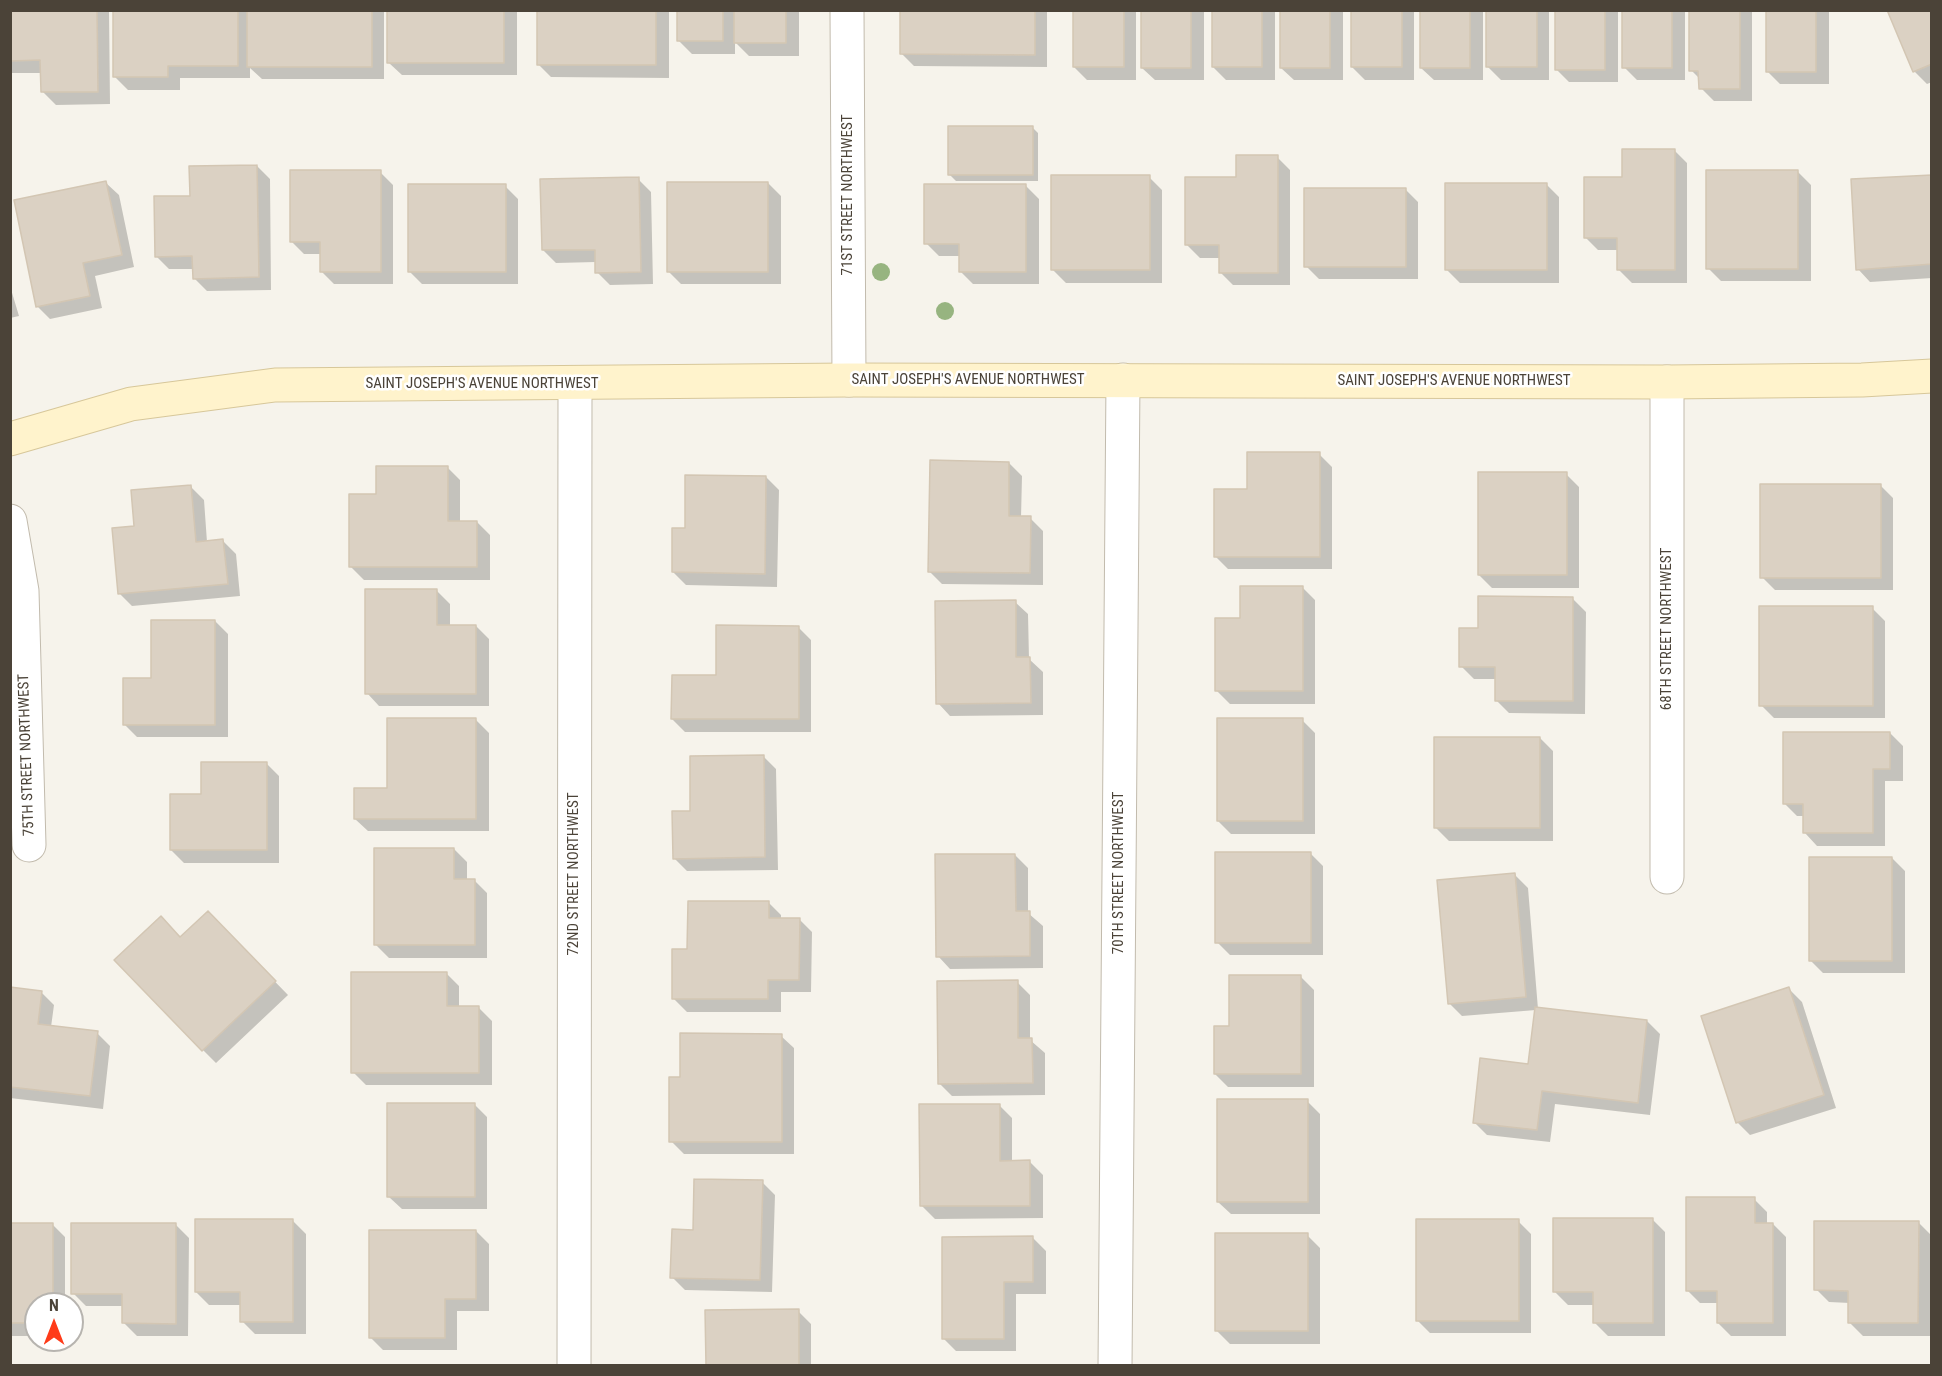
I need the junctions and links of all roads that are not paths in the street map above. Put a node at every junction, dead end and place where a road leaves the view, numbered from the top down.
1 (847, 10) edge
2 (1932, 376) edge
3 (849, 380) junction
4 (1123, 380) junction
5 (1667, 382) junction
6 (575, 383) junction
7 (10, 439) edge
8 (10, 521) edge
9 (29, 845) dead end
10 (1667, 877) dead end
11 (574, 1365) edge
12 (1115, 1365) edge

1 - 3 street, 71ST STREET NORTHWEST
2 - 5 street, SAINT JOSEPH'S AVENUE NORTHWEST
3 - 4 street, SAINT JOSEPH'S AVENUE NORTHWEST
3 - 6 street, SAINT JOSEPH'S AVENUE NORTHWEST
4 - 5 street, SAINT JOSEPH'S AVENUE NORTHWEST
4 - 12 street, 70TH STREET NORTHWEST
5 - 10 street, 68TH STREET NORTHWEST
6 - 7 street, SAINT JOSEPH'S AVENUE NORTHWEST
6 - 11 street, 72ND STREET NORTHWEST
8 - 9 street, 75TH STREET NORTHWEST

